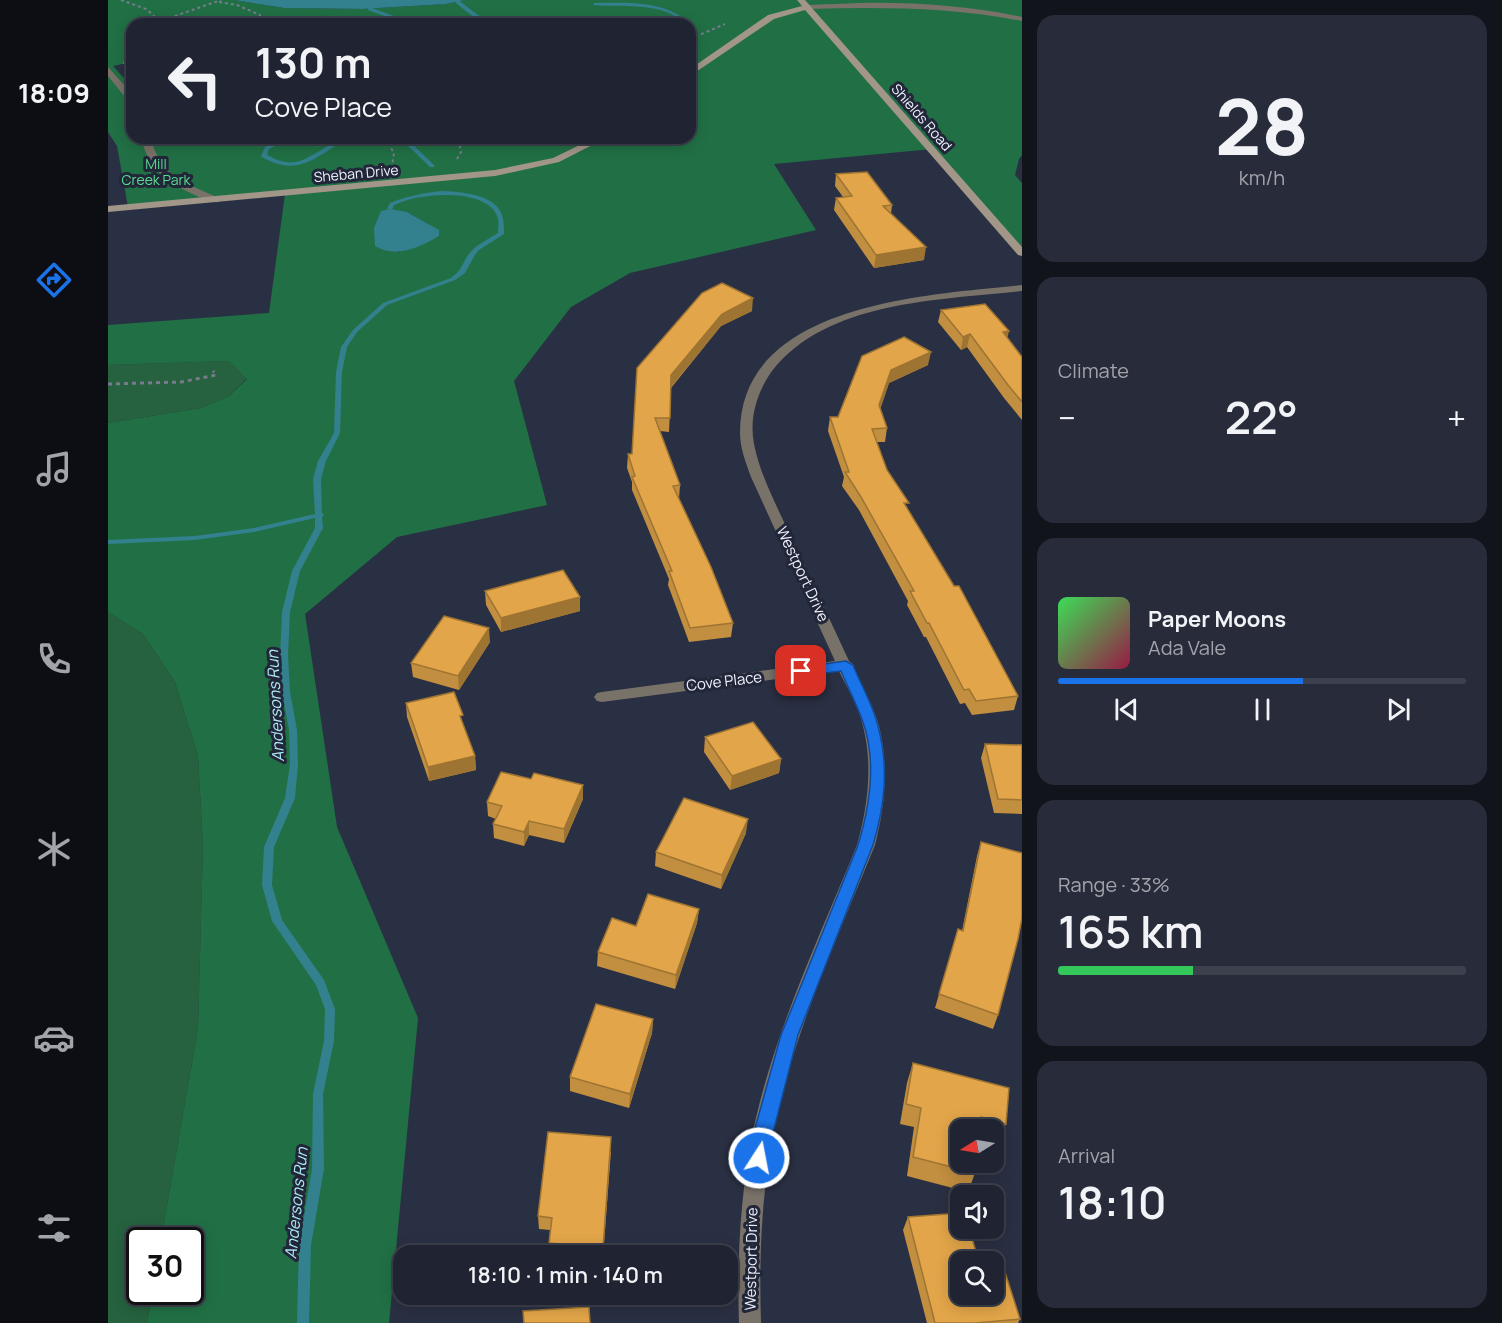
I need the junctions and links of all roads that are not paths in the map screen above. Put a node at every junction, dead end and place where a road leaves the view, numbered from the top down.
1 (804, 4) edge
2 (1022, 19) edge
3 (108, 70) edge
4 (696, 70) edge
5 (126, 92) edge
6 (147, 144) edge
7 (589, 144) edge
8 (216, 200) junction
9 (108, 209) edge
10 (1022, 252) edge
11 (1022, 288) edge
12 (846, 665) junction
13 (602, 698) dead end
14 (750, 1323) edge

1 - 2 street
1 - 4 street
1 - 10 street, Shields Road
3 - 5 street
6 - 8 street
7 - 8 street, Sheban Drive
8 - 9 street, Sheban Drive
11 - 12 street, Westport Drive
12 - 13 street, Cove Place
12 - 14 street, Westport Drive

